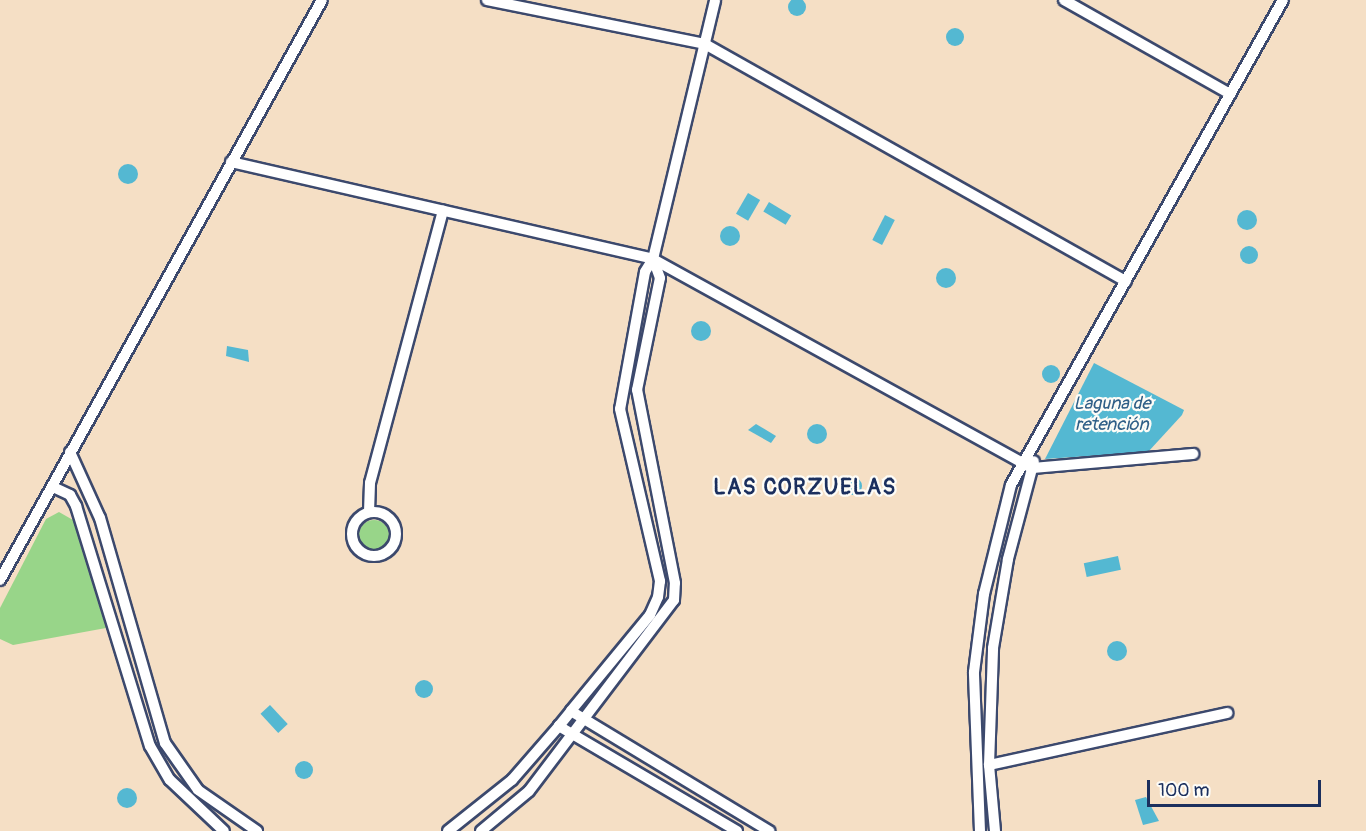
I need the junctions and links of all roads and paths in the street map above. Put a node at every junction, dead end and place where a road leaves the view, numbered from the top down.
1 (322, 0) edge
2 (487, 0) edge
3 (715, 0) edge
4 (1064, 0) edge
5 (1283, 0) edge
6 (705, 44) junction
7 (1230, 94) junction
8 (231, 162) junction
9 (443, 211) junction
10 (653, 259) junction
11 (1126, 281) junction
12 (70, 452) junction
13 (1193, 454) dead end
14 (1028, 467) junction
15 (52, 487) junction
16 (369, 512) junction
17 (0, 580) edge
18 (571, 711) junction
19 (1227, 713) dead end
20 (584, 721) junction
21 (559, 726) junction
22 (573, 735) junction
23 (989, 765) junction
24 (224, 831) edge
25 (257, 831) edge
26 (448, 831) edge
27 (481, 831) edge
28 (737, 831) edge
29 (769, 831) edge
30 (980, 831) edge
31 (995, 831) edge

1 - 8 street
2 - 6 street
3 - 6 street
4 - 7 street
5 - 7 street
6 - 10 street
6 - 11 street
7 - 11 street
8 - 9 street
8 - 12 street
9 - 10 street
9 - 16 street
10 - 14 street
10 - 18 street
10 - 20 street
11 - 14 street
12 - 15 street
12 - 25 street
13 - 14 street
14 - 23 street
14 - 30 street
15 - 17 street
15 - 24 street
16 - 16 street
18 - 20 street
18 - 21 street
19 - 23 street
20 - 22 street
20 - 29 street
21 - 22 street
21 - 26 street
22 - 27 street
22 - 28 street
23 - 31 street

